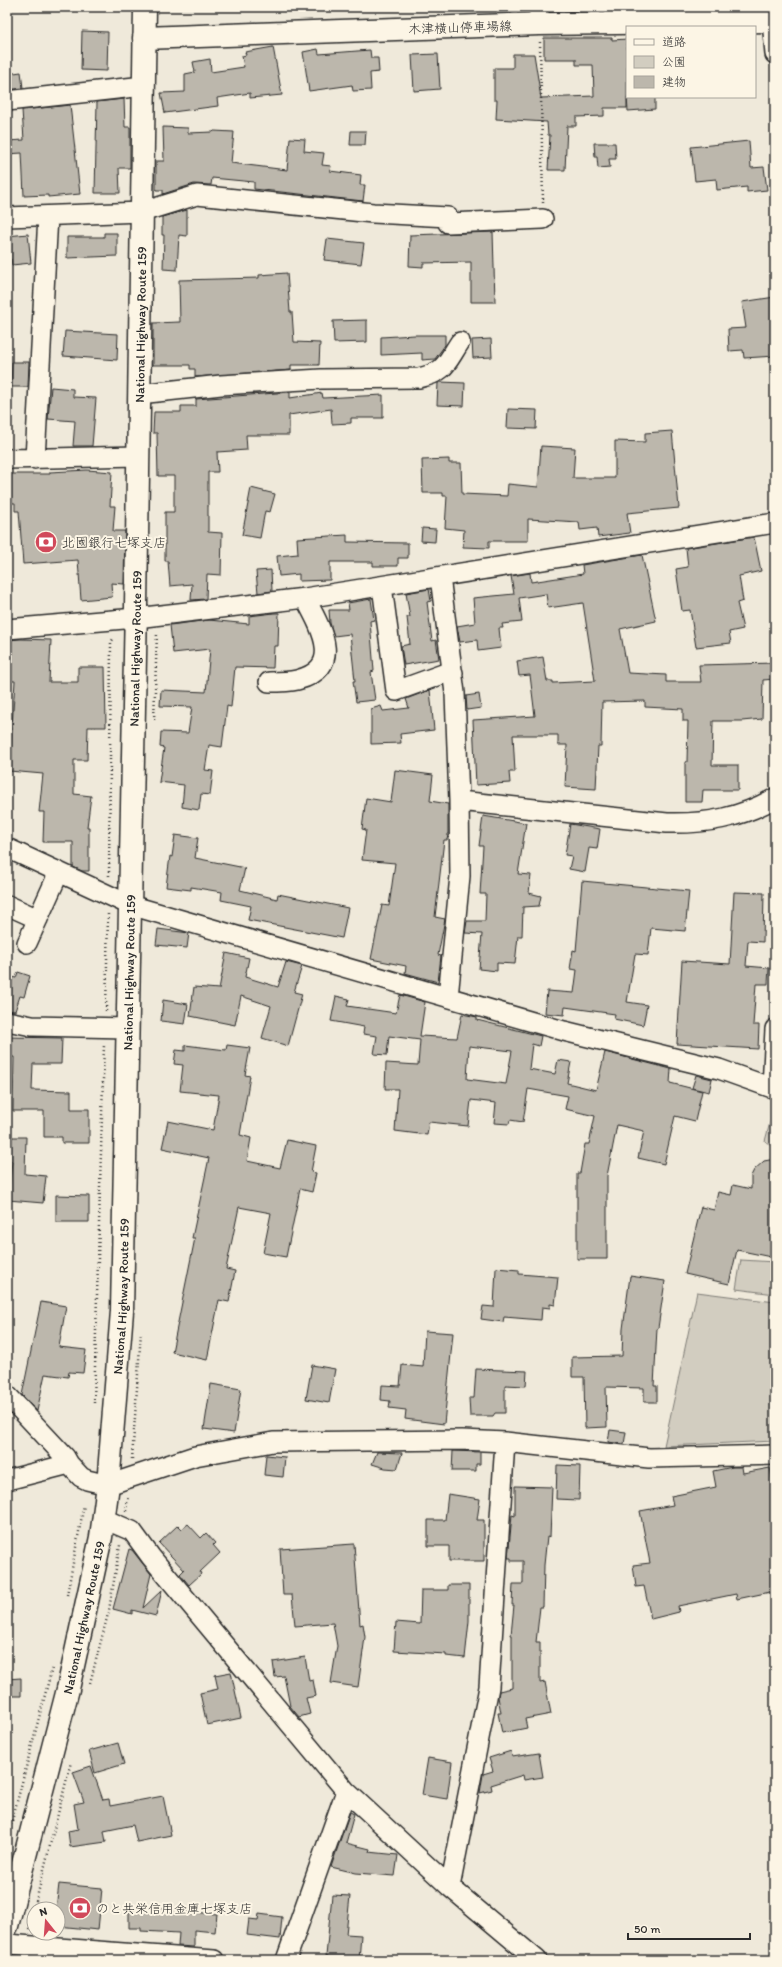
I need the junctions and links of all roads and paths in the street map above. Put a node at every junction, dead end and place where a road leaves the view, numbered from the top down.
1 (145, 7) edge
2 (539, 15) edge
3 (773, 21) edge
4 (144, 38) junction
5 (775, 54) edge
6 (144, 86) junction
7 (7, 101) edge
8 (142, 212) junction
9 (48, 216) junction
10 (7, 217) edge
11 (543, 219) joint
12 (460, 342) dead end
13 (139, 394) junction
14 (138, 456) junction
15 (7, 459) edge
16 (35, 459) junction
17 (775, 523) edge
18 (440, 577) junction
19 (382, 586) junction
20 (305, 598) junction
21 (136, 618) junction
22 (7, 629) edge
23 (116, 634) dead end
24 (453, 673) junction
25 (269, 682) dead end
26 (775, 798) edge
27 (459, 801) junction
28 (7, 848) edge
29 (59, 872) junction
30 (109, 884) dead end
31 (130, 905) junction
32 (7, 906) edge
33 (108, 910) dead end
34 (38, 919) junction
35 (27, 943) dead end
36 (448, 997) junction
37 (106, 1013) dead end
38 (7, 1021) edge
39 (127, 1028) junction
40 (775, 1029) edge
41 (104, 1037) dead end
42 (774, 1088) edge
43 (7, 1395) edge
44 (94, 1407) dead end
45 (505, 1442) junction
46 (775, 1455) edge
47 (69, 1464) junction
48 (7, 1480) edge
49 (98, 1482) junction
50 (104, 1519) junction
51 (67, 1596) dead end
52 (109, 1610) dead end
53 (53, 1663) dead end
54 (90, 1686) dead end
55 (72, 1754) dead end
56 (346, 1791) junction
57 (7, 1840) edge
58 (13, 1879) edge
59 (450, 1887) junction
60 (36, 1901) edge
61 (7, 1926) edge
62 (7, 1944) edge
63 (214, 1960) edge
64 (286, 1960) edge
65 (537, 1960) edge

1 - 4 main road, National Highway Route 159
2 - 3 main road, 木津横山停車場線
2 - 4 main road, 木津横山停車場線
2 - 11 path
3 - 5 street
4 - 6 main road, National Highway Route 159
6 - 7 street
6 - 8 main road, National Highway Route 159
8 - 9 street
8 - 11 street
8 - 13 main road, National Highway Route 159
9 - 10 street
9 - 16 street
12 - 13 street
13 - 14 main road, National Highway Route 159
14 - 16 street
14 - 21 main road, National Highway Route 159
15 - 16 street
17 - 18 street
18 - 19 street
18 - 24 street
19 - 20 street
19 - 24 street
20 - 21 street
20 - 25 street
21 - 22 street
21 - 31 main road, National Highway Route 159
23 - 30 path
24 - 27 street
26 - 27 street
27 - 36 street
28 - 29 street
29 - 31 street
29 - 34 street
31 - 36 street
31 - 39 main road, National Highway Route 159
32 - 34 street
33 - 37 path
34 - 35 street
36 - 42 street
38 - 39 street
39 - 49 main road, National Highway Route 159
40 - 42 street
41 - 44 path
43 - 47 street
45 - 46 street
45 - 49 street
45 - 59 street
47 - 48 street
47 - 49 street
49 - 50 main road, National Highway Route 159
49 - 51 path
50 - 56 street
50 - 58 main road, National Highway Route 159
52 - 54 path
53 - 57 path
55 - 60 path
56 - 59 street
56 - 64 street
58 - 61 main road, National Highway Route 159
59 - 65 street
62 - 63 street

